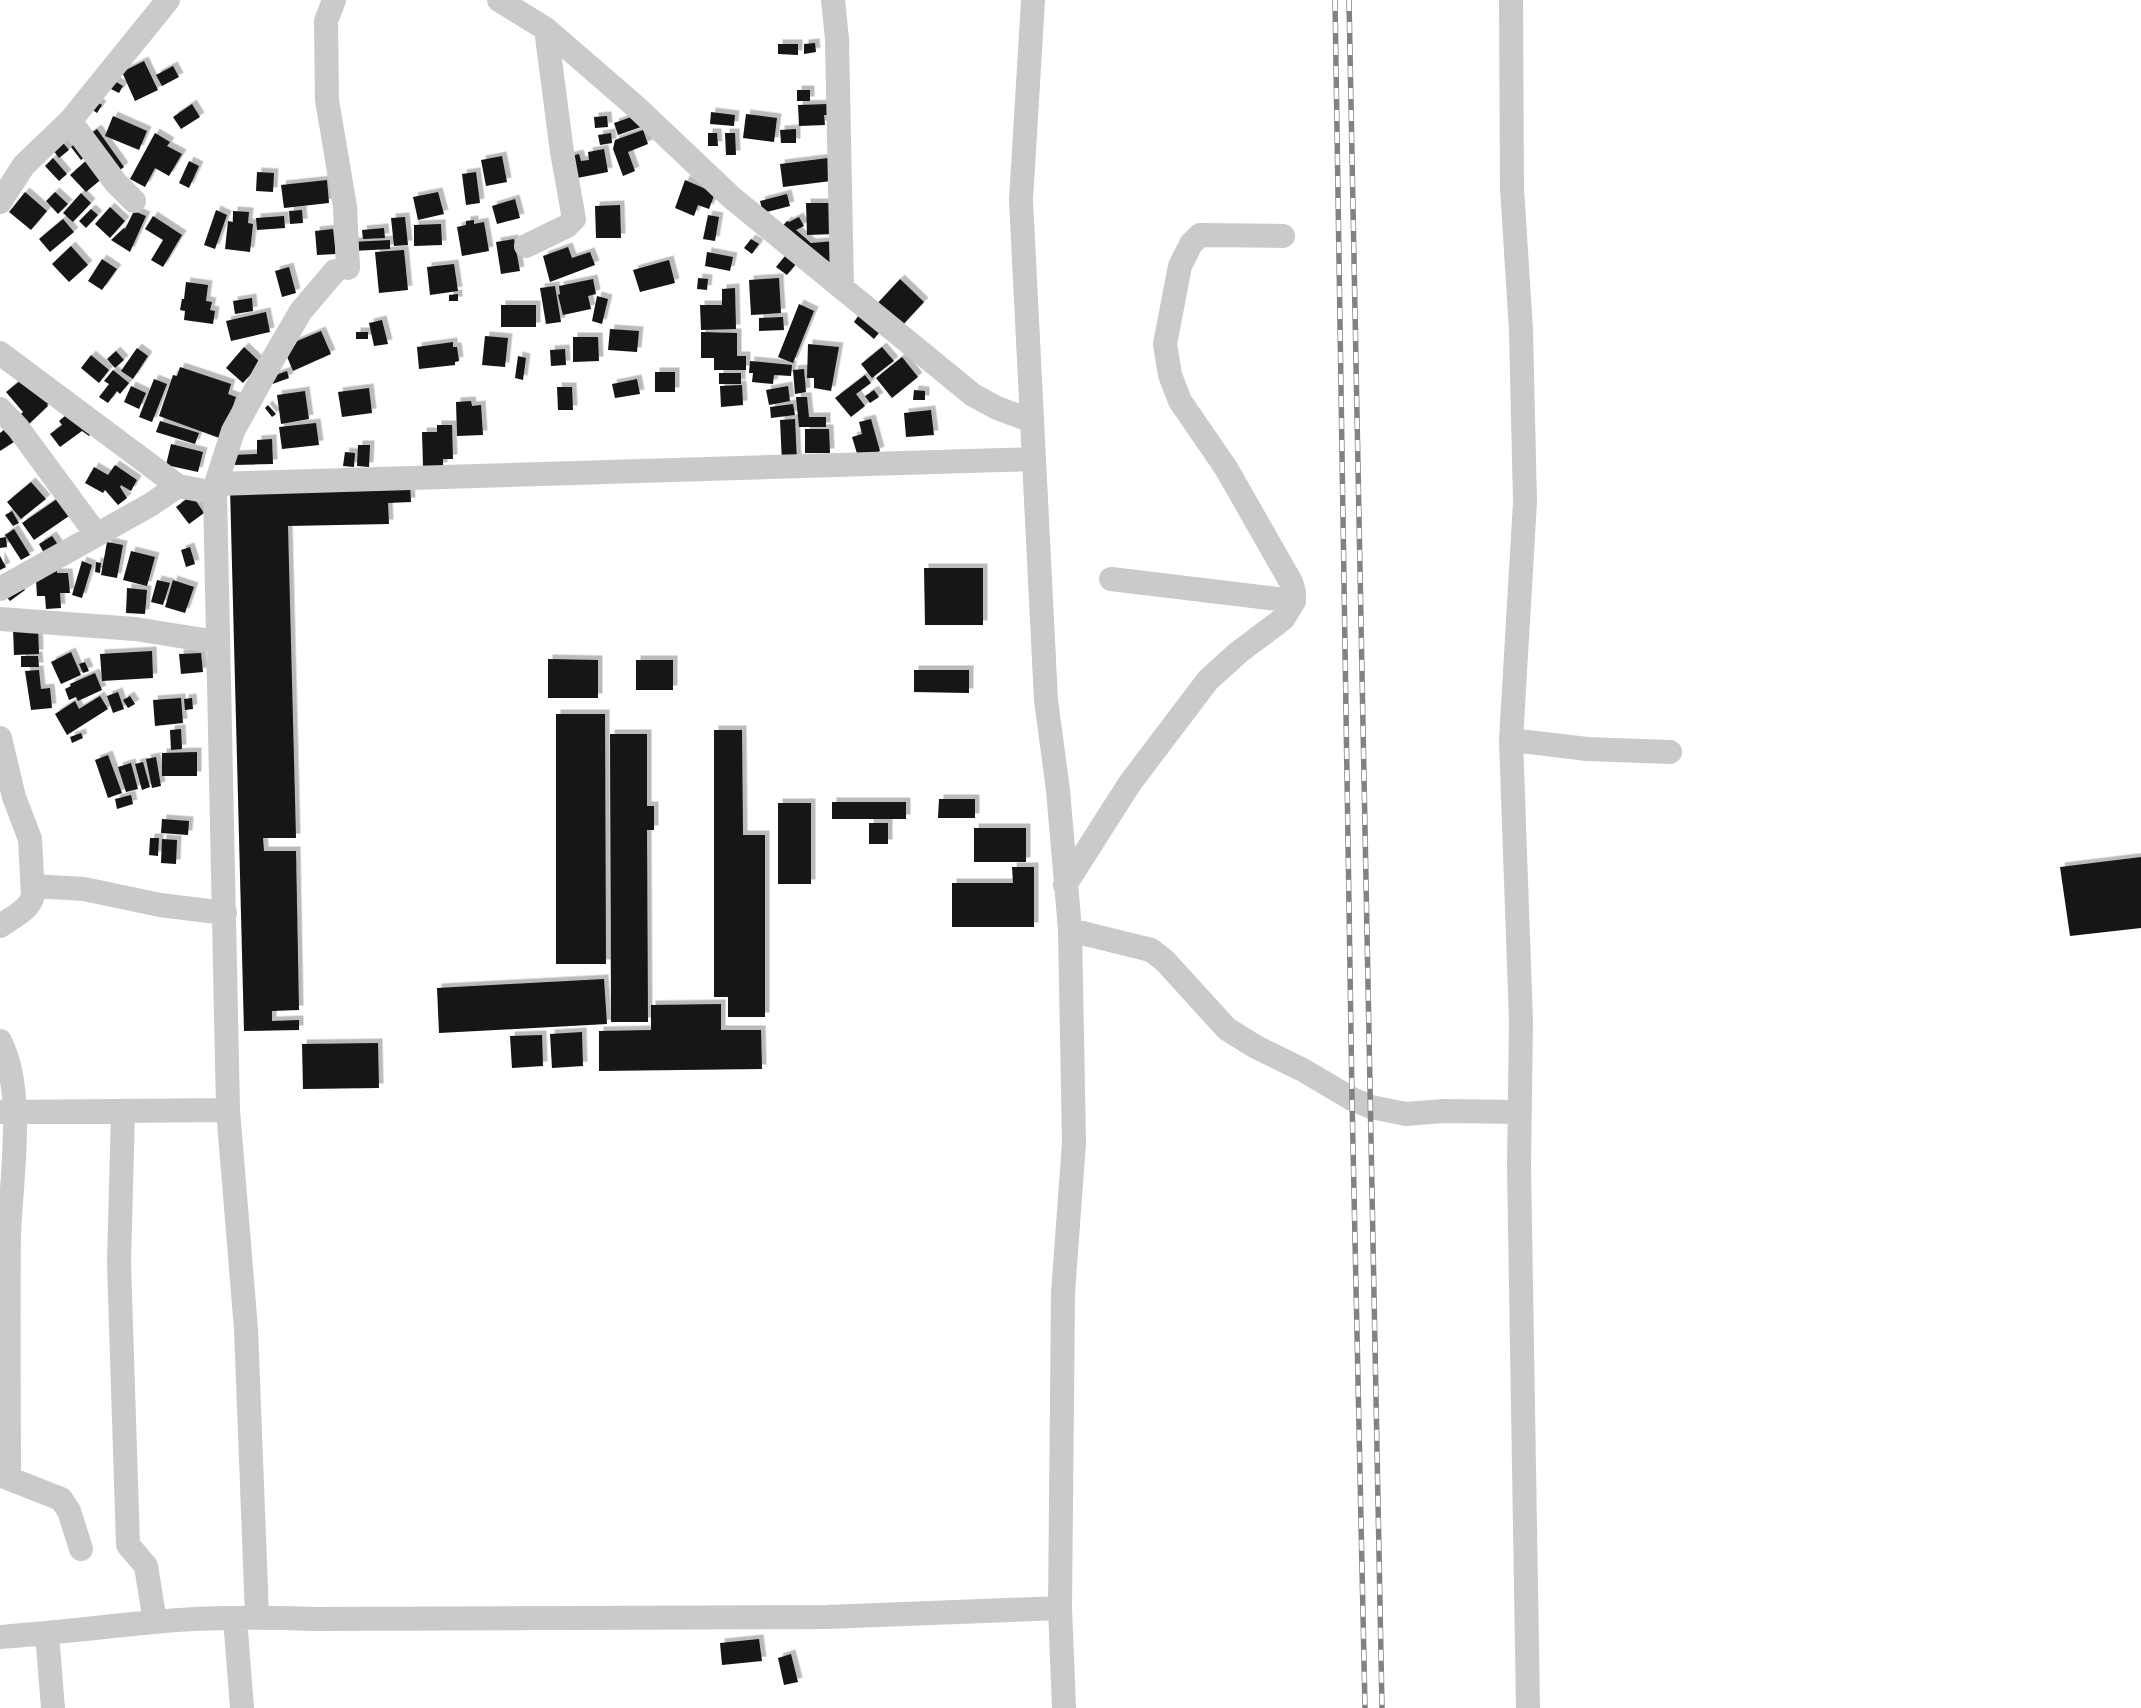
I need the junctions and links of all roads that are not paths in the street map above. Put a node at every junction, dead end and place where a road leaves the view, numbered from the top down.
1 (168, 0) edge
2 (334, 0) edge
3 (499, 0) edge
4 (834, 0) edge
5 (1034, 0) edge
6 (1511, 0) edge
7 (546, 28) junction
8 (70, 120) junction
9 (134, 201) dead end
10 (0, 202) edge
11 (1283, 236) dead end
12 (526, 246) dead end
13 (842, 287) junction
14 (0, 353) edge
15 (0, 409) edge
16 (1032, 421) junction
17 (1033, 459) junction
18 (178, 486) junction
19 (215, 489) junction
20 (96, 534) junction
21 (1112, 579) dead end
22 (0, 589) edge
23 (1294, 601) junction
24 (0, 619) edge
25 (217, 642) junction
26 (0, 738) edge
27 (1511, 740) junction
28 (1670, 752) dead end
29 (7, 796) edge
30 (1065, 885) junction
31 (33, 886) junction
32 (225, 913) junction
33 (0, 926) edge
34 (1070, 930) junction
35 (0, 1041) edge
36 (228, 1110) junction
37 (8, 1112) edge
38 (123, 1112) junction
39 (1520, 1112) junction
40 (4, 1476) edge
41 (81, 1549) dead end
42 (1060, 1608) junction
43 (246, 1617) junction
44 (154, 1622) junction
45 (47, 1634) junction
46 (0, 1637) edge
47 (53, 1708) edge
48 (242, 1708) edge
49 (1064, 1708) edge
50 (1528, 1708) edge

1 - 8 street
2 - 19 street
3 - 7 street
4 - 13 street
5 - 16 street
6 - 27 street
7 - 12 street
7 - 13 street
8 - 9 street
8 - 10 street
11 - 23 street
13 - 16 street
14 - 18 street
15 - 20 street
16 - 17 street
17 - 19 street
17 - 30 street
18 - 19 street
18 - 20 street
19 - 25 street
20 - 22 street
21 - 23 street
23 - 30 street
24 - 25 street
25 - 32 street
26 - 29 street
27 - 28 street
27 - 39 street
29 - 31 street
30 - 34 street
31 - 32 street
31 - 33 street
32 - 36 street
34 - 39 street
34 - 42 street
35 - 37 street
36 - 38 street
36 - 43 street
37 - 38 street
37 - 40 street
38 - 44 street
39 - 50 street
40 - 41 street
42 - 43 street
42 - 49 street
43 - 44 street
43 - 48 street
44 - 45 street
45 - 46 street
45 - 47 street

